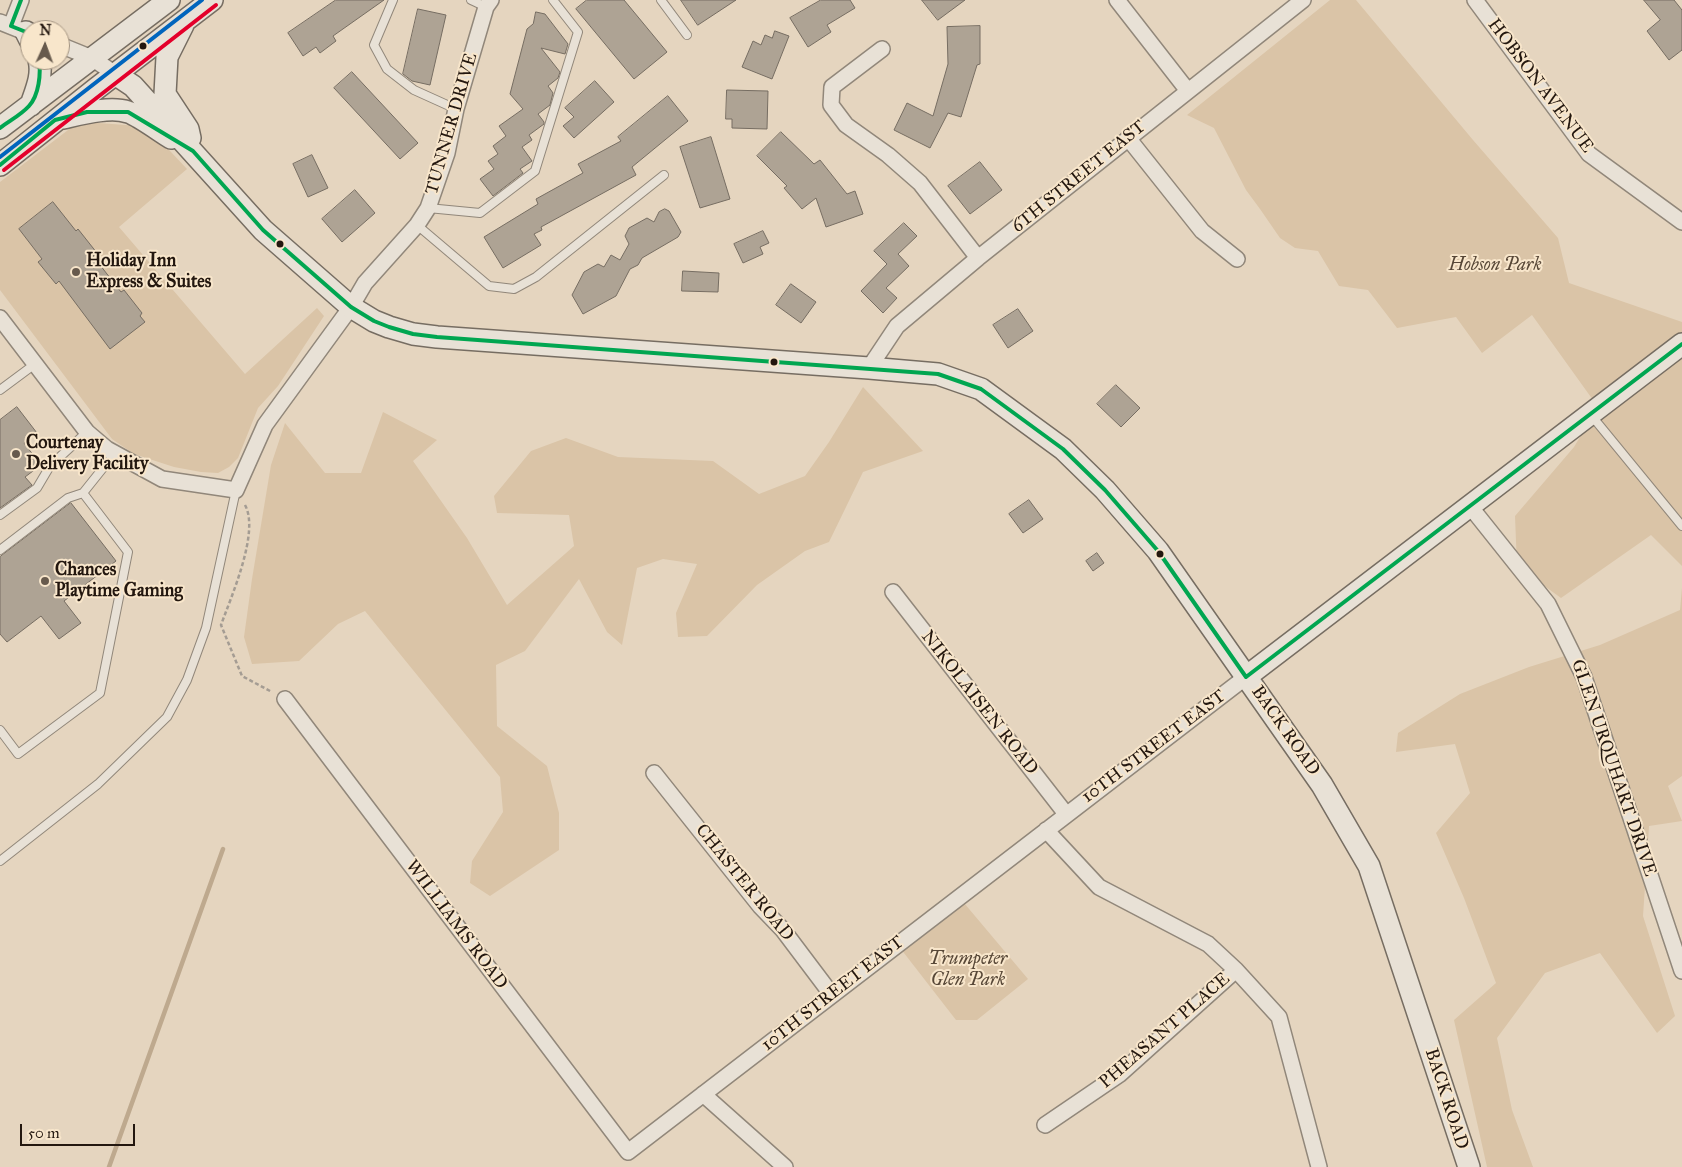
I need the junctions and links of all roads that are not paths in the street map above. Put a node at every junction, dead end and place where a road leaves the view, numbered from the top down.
1 (21, 0) edge
2 (169, 0) edge
3 (212, 0) edge
4 (393, 0) edge
5 (471, 0) edge
6 (553, 0) edge
7 (661, 0) edge
8 (1117, 0) edge
9 (1303, 0) edge
10 (1475, 0) edge
11 (488, 4) edge
12 (185, 20) junction
13 (19, 31) edge
14 (687, 35) dead end
15 (882, 49) dead end
16 (70, 50) edge
17 (92, 58) junction
18 (41, 70) edge
19 (115, 74) junction
20 (1188, 91) junction
21 (30, 105) junction
22 (456, 109) junction
23 (55, 120) junction
24 (0, 128) edge
25 (1128, 138) junction
26 (193, 151) junction
27 (0, 165) edge
28 (664, 175) dead end
29 (428, 208) junction
30 (1682, 222) edge
31 (417, 225) junction
32 (978, 258) junction
33 (1236, 259) dead end
34 (351, 307) junction
35 (0, 318) edge
36 (1682, 344) edge
37 (35, 364) junction
38 (869, 368) junction
39 (0, 390) edge
40 (1590, 414) junction
41 (87, 432) junction
42 (115, 453) junction
43 (236, 490) junction
44 (83, 493) junction
45 (1469, 506) junction
46 (0, 514) edge
47 (1682, 526) edge
48 (0, 550) edge
49 (892, 592) dead end
50 (1246, 677) junction
51 (285, 699) road end
52 (0, 730) edge
53 (654, 773) dead end
54 (1066, 814) junction
55 (1046, 830) junction
56 (0, 861) edge
57 (1236, 970) junction
58 (1682, 970) edge
59 (832, 995) junction
60 (703, 1094) junction
61 (1045, 1125) dead end
62 (628, 1152) joint
63 (785, 1167) edge
64 (1319, 1167) edge
65 (1468, 1167) edge

1 - 13 street
2 - 17 street
3 - 12 street
4 - 22 lane
5 - 11 lane
6 - 29 lane
7 - 14 lane
8 - 20 street
9 - 20 street, 6TH STREET EAST
10 - 30 street, HOBSON AVENUE
11 - 22 street, TUNNER DRIVE
12 - 19 street
12 - 26 street
15 - 32 street
16 - 17 street, BACK ROAD
17 - 19 street, BACK ROAD
17 - 21 street
18 - 21 street
19 - 23 street
19 - 26 street, BACK ROAD
20 - 25 street, 6TH STREET EAST
21 - 24 street
22 - 29 street, TUNNER DRIVE
23 - 26 street
23 - 27 street
25 - 32 street, 6TH STREET EAST
25 - 33 street
26 - 34 street, BACK ROAD
28 - 31 lane
29 - 31 street, TUNNER DRIVE
31 - 34 street, TUNNER DRIVE
32 - 38 street, 6TH STREET EAST
34 - 38 street, BACK ROAD
34 - 43 street, TUNNER DRIVE
35 - 37 street
36 - 40 street, 10TH STREET EAST
37 - 39 lane
37 - 41 street
38 - 50 street, BACK ROAD
40 - 45 street, 10TH STREET EAST
40 - 47 lane
41 - 42 street
41 - 46 lane
42 - 43 street
42 - 44 lane
43 - 56 lane
44 - 48 lane
44 - 52 lane
45 - 50 street, 10TH STREET EAST
45 - 58 street, GLEN URQUHART DRIVE
49 - 54 street, NIKOLAISEN ROAD
50 - 54 street, 10TH STREET EAST
50 - 65 street, BACK ROAD
51 - 62 street, WILLIAMS ROAD
53 - 59 street, CHASTER ROAD
54 - 55 street, 10TH STREET EAST
55 - 57 street
55 - 59 street, 10TH STREET EAST
57 - 61 street, PHEASANT PLACE
57 - 64 street
59 - 60 street, 10TH STREET EAST
60 - 62 street, 10TH STREET EAST
60 - 63 street

